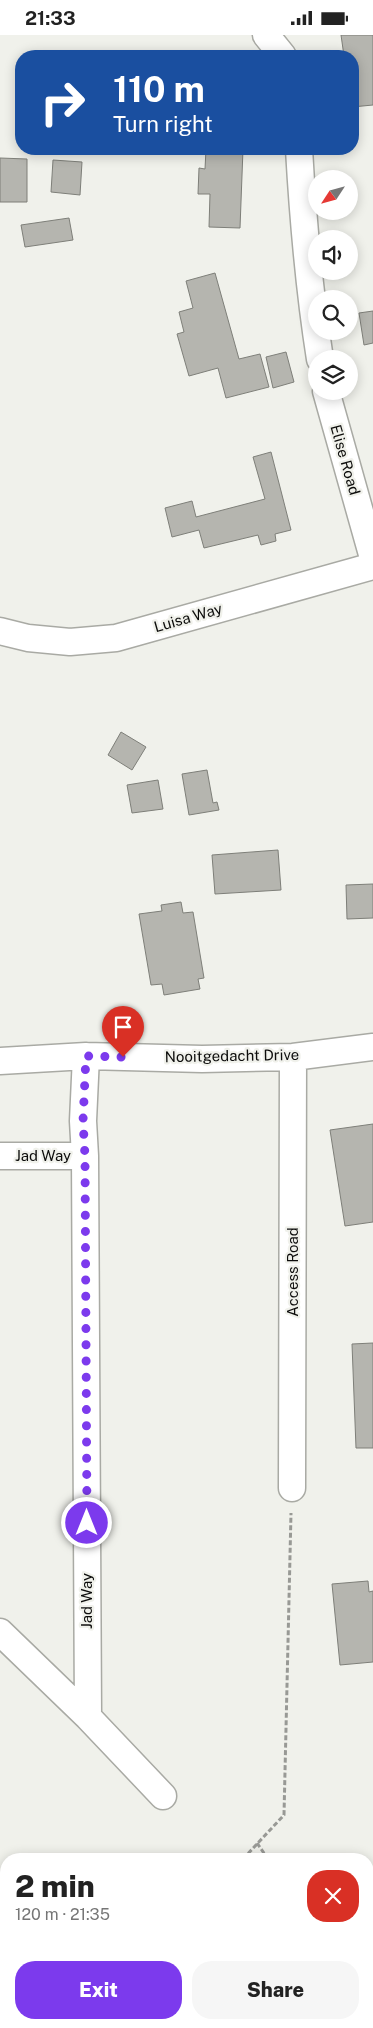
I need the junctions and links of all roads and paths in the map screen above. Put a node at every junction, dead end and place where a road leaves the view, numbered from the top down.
1 (266, 35) edge
2 (279, 50) edge
3 (299, 155) edge
4 (318, 350) edge
5 (329, 400) edge
6 (373, 558) edge
7 (373, 566) edge
8 (0, 631) edge
9 (373, 1047) edge
10 (86, 1056) junction
11 (293, 1057) junction
12 (0, 1061) edge
13 (0, 1156) edge
14 (85, 1156) junction
15 (292, 1487) joint
16 (0, 1632) edge
17 (88, 1717) junction
18 (163, 1796) dead end
19 (258, 1843) junction
20 (249, 1853) edge
21 (264, 1853) edge

1 - 2 street
3 - 4 street
5 - 6 street, Elise Road
7 - 8 street, Luisa Way
9 - 11 street, Nooitgedacht Drive
10 - 11 street, Nooitgedacht Drive
10 - 12 street, Nooitgedacht Drive
10 - 14 street, Jad Way
11 - 15 street, Access Road
13 - 14 street, Jad Way
14 - 17 street, Jad Way
15 - 19 path
16 - 17 street
17 - 18 street
19 - 20 path
19 - 21 path

